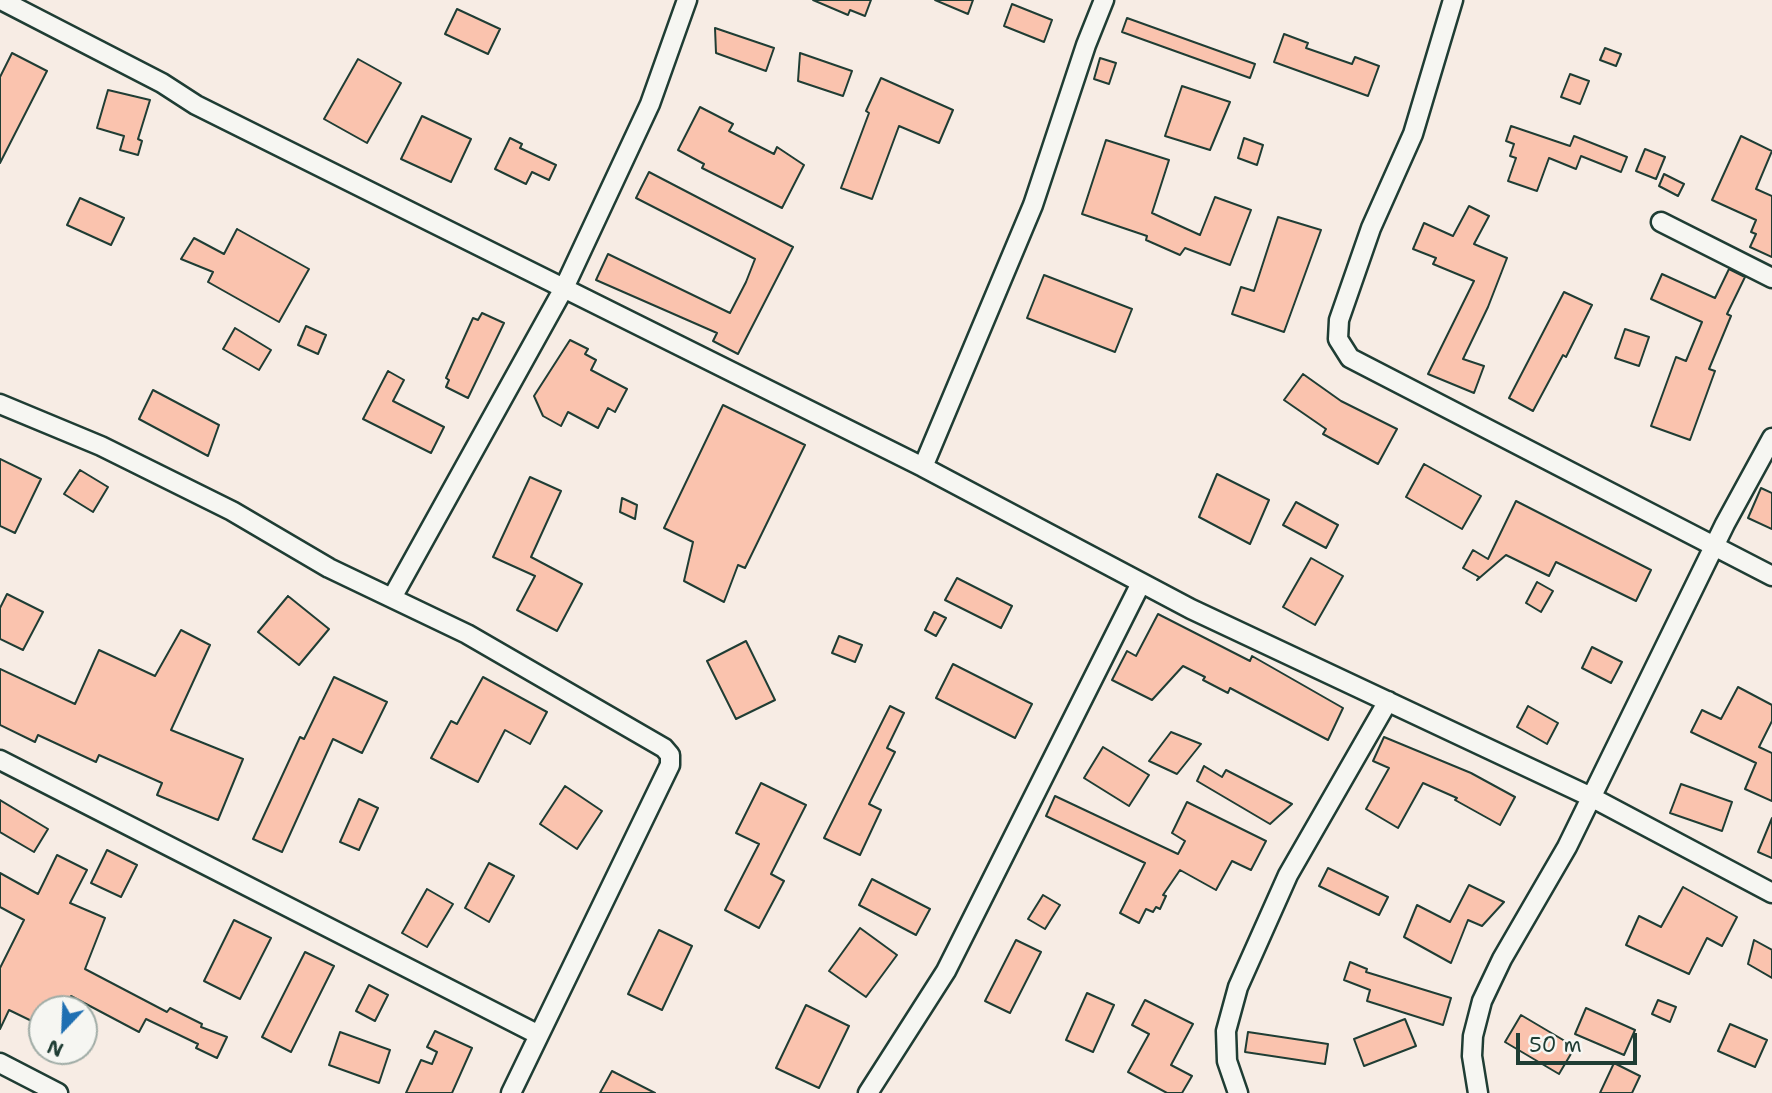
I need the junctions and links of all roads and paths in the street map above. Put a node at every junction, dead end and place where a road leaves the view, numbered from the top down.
1 (1, 0) edge
2 (687, 0) edge
3 (1104, 0) edge
4 (1453, 0) edge
5 (1661, 222) dead end
6 (1772, 278) edge
7 (564, 288) junction
8 (0, 404) edge
9 (1772, 438) edge
10 (923, 467) junction
11 (1713, 549) junction
12 (1772, 576) edge
13 (1141, 583) junction
14 (393, 596) junction
15 (1388, 701) junction
16 (0, 761) edge
17 (1591, 797) junction
18 (1772, 893) edge
19 (539, 1035) junction
20 (3, 1070) edge
21 (58, 1093) edge
22 (511, 1093) edge
23 (868, 1093) edge
24 (1238, 1093) edge
25 (1478, 1093) edge

1 - 7 street
2 - 7 street
3 - 10 street
4 - 11 street
5 - 6 street
7 - 10 street
7 - 14 street
8 - 14 street
9 - 11 street
10 - 13 street
11 - 12 street
11 - 17 street
13 - 15 street
13 - 23 street
14 - 19 street
15 - 17 street
15 - 24 street
16 - 19 street
17 - 18 street
17 - 25 street
19 - 22 street
20 - 21 street

